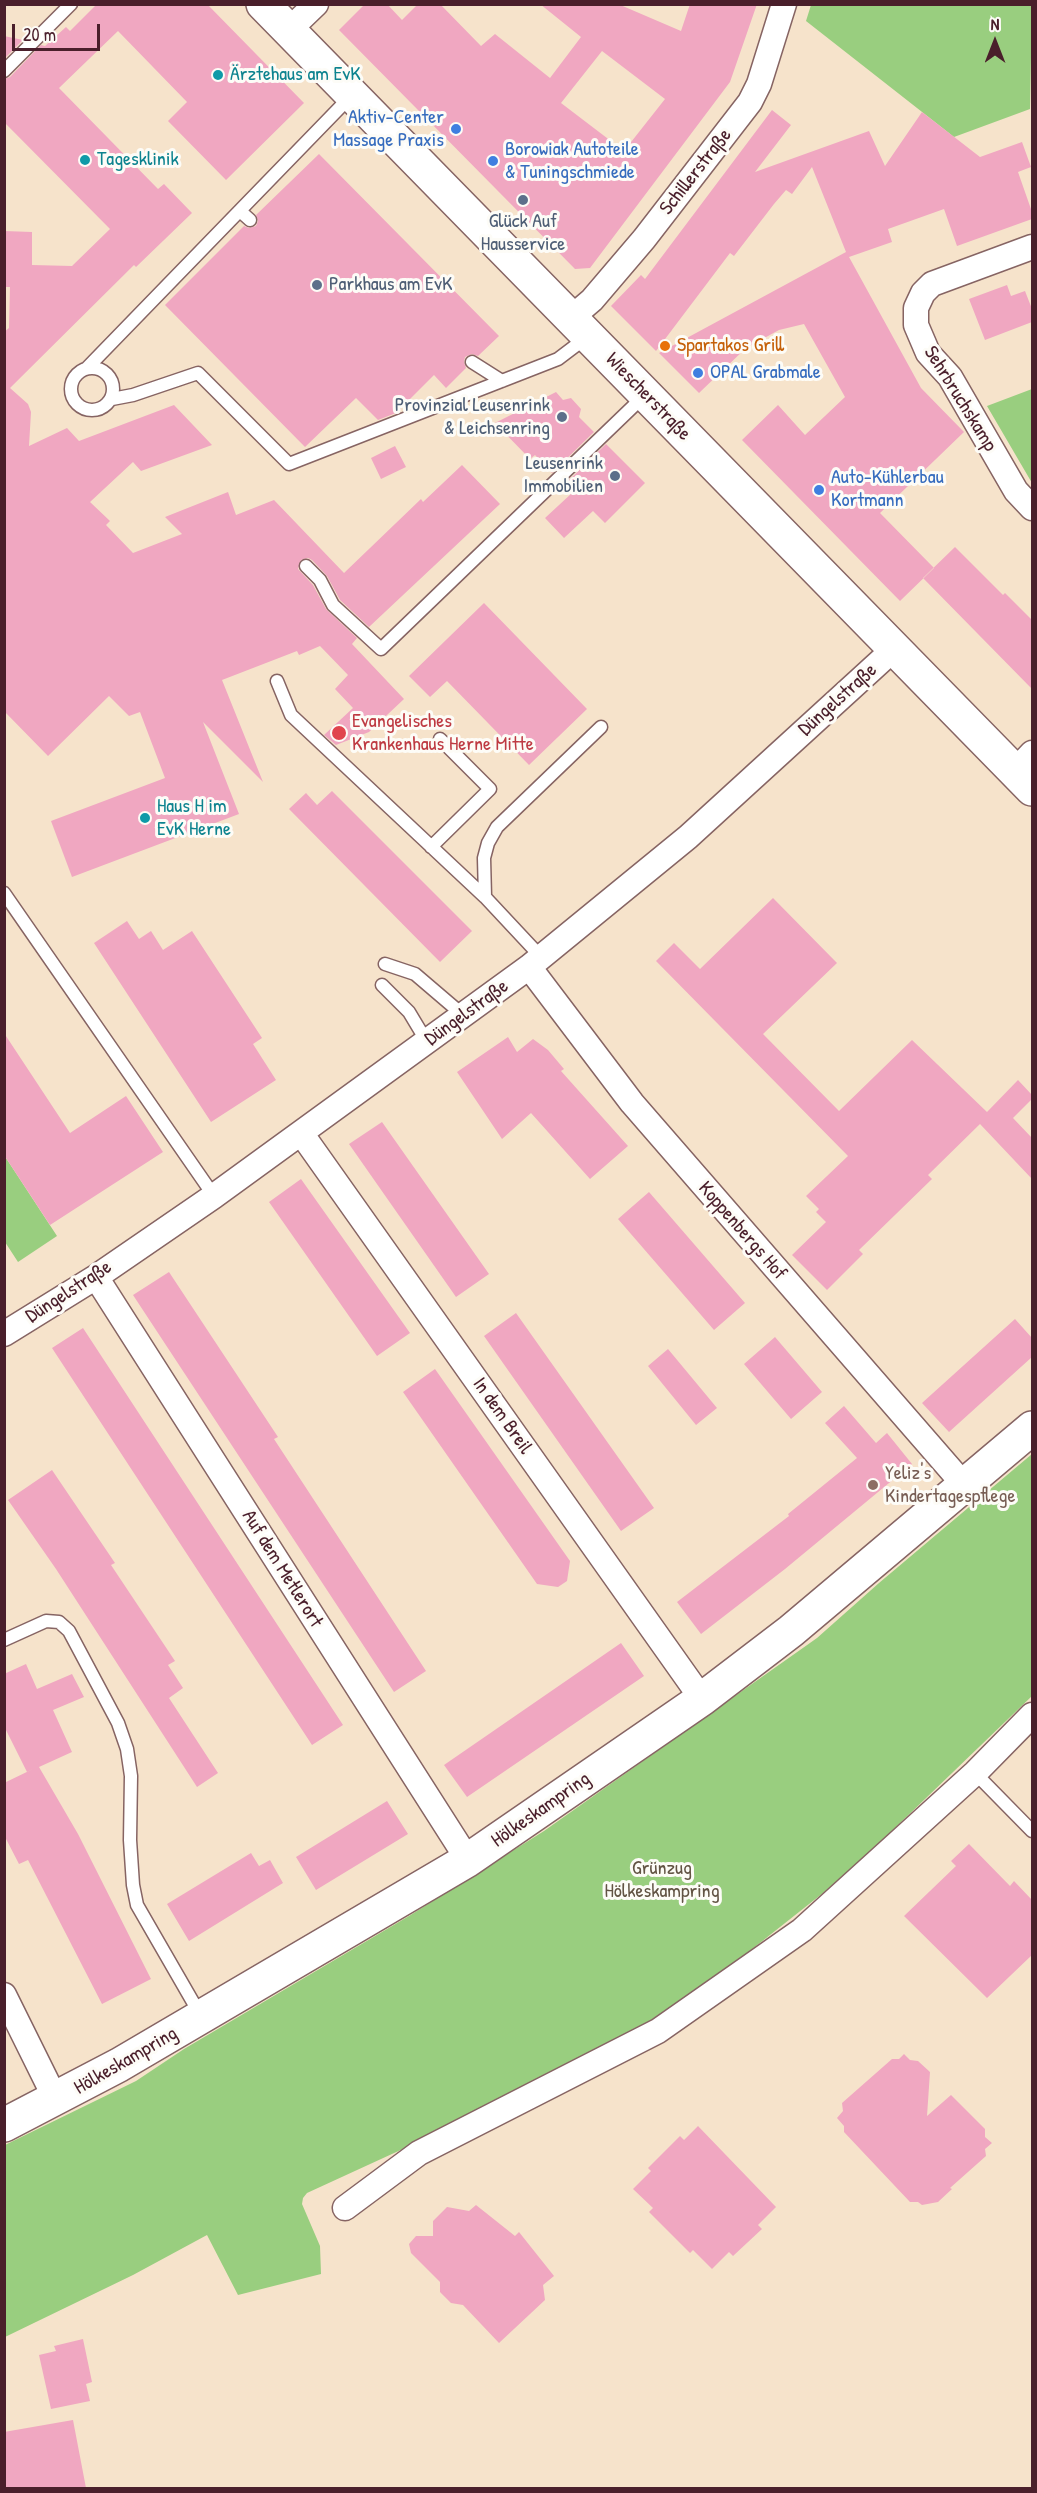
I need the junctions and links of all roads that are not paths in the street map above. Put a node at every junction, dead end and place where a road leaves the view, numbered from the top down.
1 (71, 4) edge
2 (263, 4) edge
3 (316, 4) edge
4 (784, 4) edge
5 (289, 30) junction
6 (4, 71) edge
7 (352, 95) junction
8 (240, 211) junction
9 (250, 220) dead end
10 (1032, 247) edge
11 (580, 327) junction
12 (472, 362) dead end
13 (87, 368) junction
14 (502, 381) junction
15 (646, 394) junction
16 (112, 399) junction
17 (1032, 508) edge
18 (306, 566) dead end
19 (895, 648) junction
20 (277, 681) dead end
21 (601, 727) dead end
22 (440, 739) dead end
23 (1027, 771) edge
24 (431, 847) junction
25 (4, 893) edge
26 (485, 897) junction
27 (384, 963) dead end
28 (536, 963) junction
29 (382, 985) dead end
30 (463, 1015) junction
31 (427, 1042) junction
32 (301, 1133) junction
33 (214, 1196) junction
34 (96, 1277) junction
35 (4, 1334) edge
36 (1032, 1428) edge
37 (965, 1486) junction
38 (4, 1640) edge
39 (702, 1699) junction
40 (1032, 1715) edge
41 (975, 1773) junction
42 (1032, 1830) edge
43 (468, 1860) junction
44 (4, 1995) edge
45 (202, 2017) junction
46 (56, 2100) junction
47 (4, 2125) edge
48 (345, 2208) dead end

1 - 6 lane
2 - 5 street, Wiescherstraße
3 - 5 street
4 - 11 street, Schillerstraße
5 - 7 street, Wiescherstraße
7 - 8 lane
7 - 11 street, Wiescherstraße
8 - 9 lane
8 - 13 lane
10 - 17 street, Sehrbruchskamp
11 - 14 lane
11 - 15 street, Wiescherstraße
12 - 14 lane
13 - 16 lane
13 - 16 lane
14 - 16 lane
15 - 18 lane
15 - 19 street, Wiescherstraße
19 - 23 street, Wiescherstraße
19 - 28 street, Düngelstraße
20 - 24 lane
21 - 26 lane
22 - 24 lane
24 - 26 lane
25 - 33 lane
26 - 28 lane
27 - 30 lane
28 - 30 street, Düngelstraße
28 - 37 street, Koppenbergs Hof
29 - 31 lane
30 - 31 street, Düngelstraße
31 - 32 street, Düngelstraße
32 - 33 street, Düngelstraße
32 - 39 street, In dem Breil
33 - 34 street, Düngelstraße
34 - 35 street, Düngelstraße
34 - 43 street, Auf dem Metlerort
36 - 37 street, Hölkeskampring
37 - 39 street, Hölkeskampring
38 - 45 lane
39 - 43 street, Hölkeskampring
40 - 41 street
41 - 42 lane
41 - 48 street
43 - 45 street, Hölkeskampring
44 - 46 street
45 - 46 street, Hölkeskampring
46 - 47 street, Hölkeskampring

